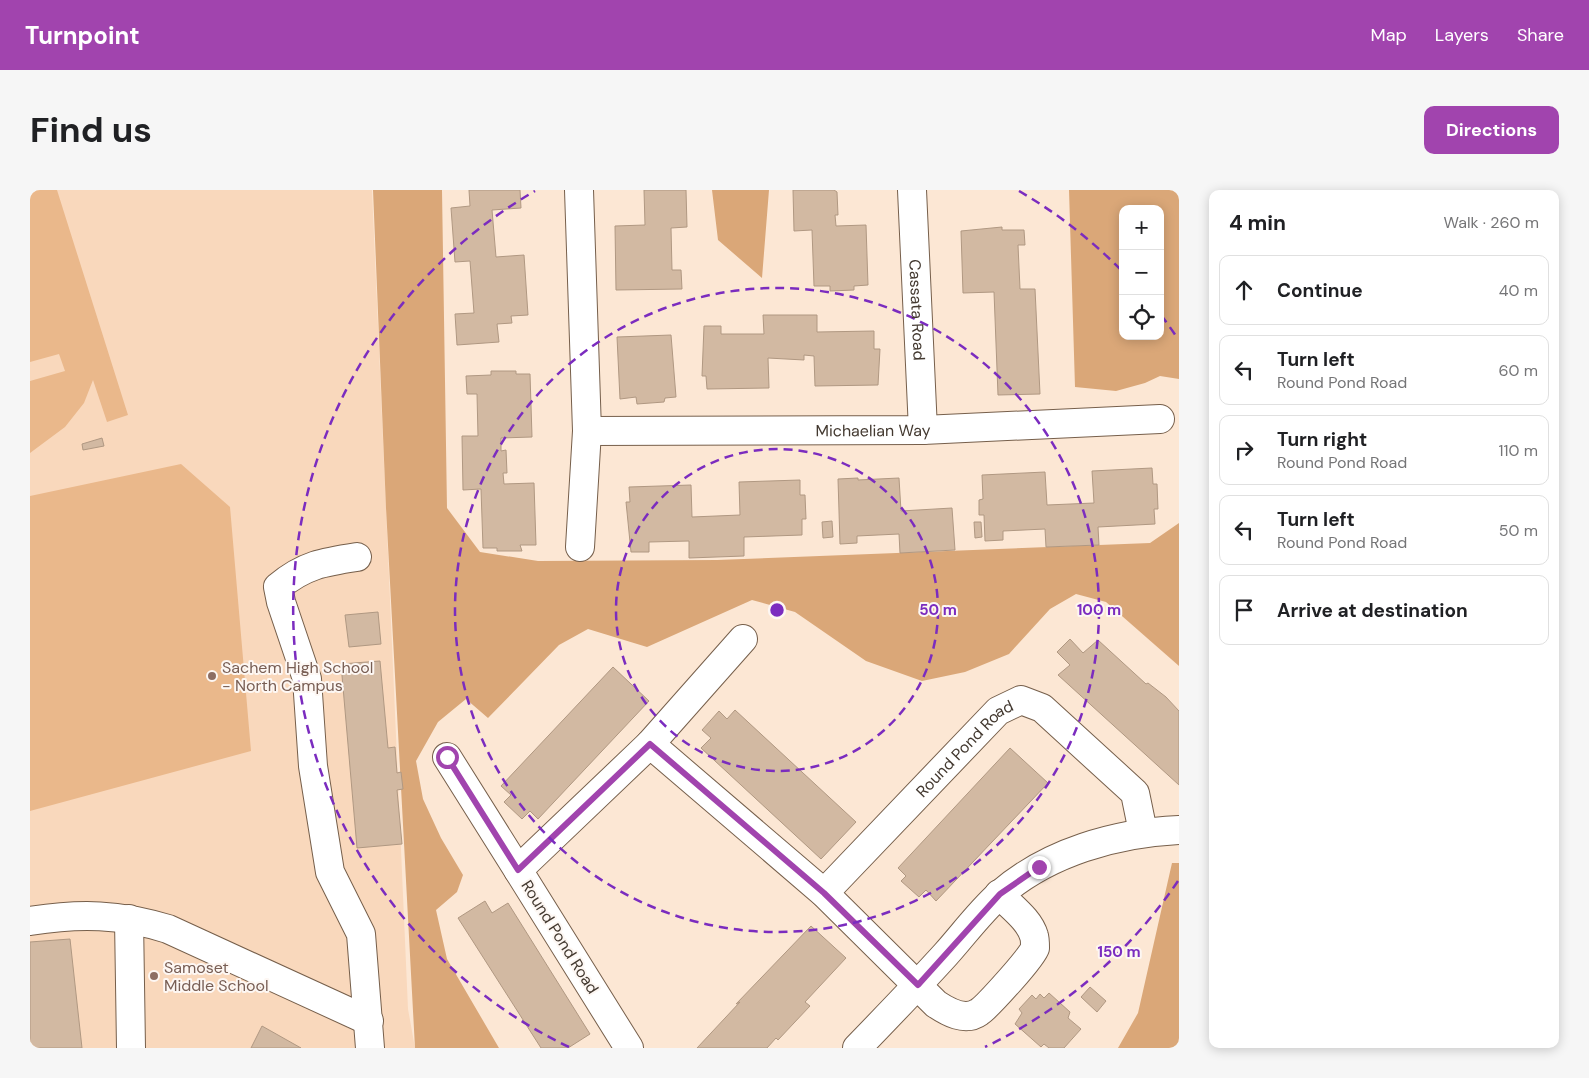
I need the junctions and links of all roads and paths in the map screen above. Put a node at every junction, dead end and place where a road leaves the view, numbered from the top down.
1 (579, 190) edge
2 (912, 190) edge
3 (1160, 418) dead end
4 (923, 430) junction
5 (588, 431) junction
6 (580, 547) dead end
7 (357, 557) dead end
8 (743, 638) dead end
9 (650, 744) junction
10 (447, 757) dead end
11 (1179, 830) edge
12 (1143, 832) junction
13 (518, 870) junction
14 (824, 893) junction
15 (1000, 894) junction
16 (129, 919) junction
17 (30, 921) edge
18 (918, 985) junction
19 (369, 1021) junction
20 (130, 1048) edge
21 (370, 1048) edge
22 (629, 1048) edge
23 (857, 1048) edge

1 - 5 street
2 - 4 street, Cassata Road
3 - 4 street, Michaelian Way
4 - 5 street, Michaelian Way
5 - 6 street
7 - 19 street
8 - 9 street, Round Pond Road
9 - 13 street, Round Pond Road
9 - 14 street
10 - 13 street
11 - 12 street
12 - 14 street, Round Pond Road
12 - 15 street
13 - 22 street, Round Pond Road
14 - 18 street
15 - 18 street
15 - 18 street
16 - 17 street
16 - 19 street
16 - 20 street
18 - 23 street
19 - 21 street

